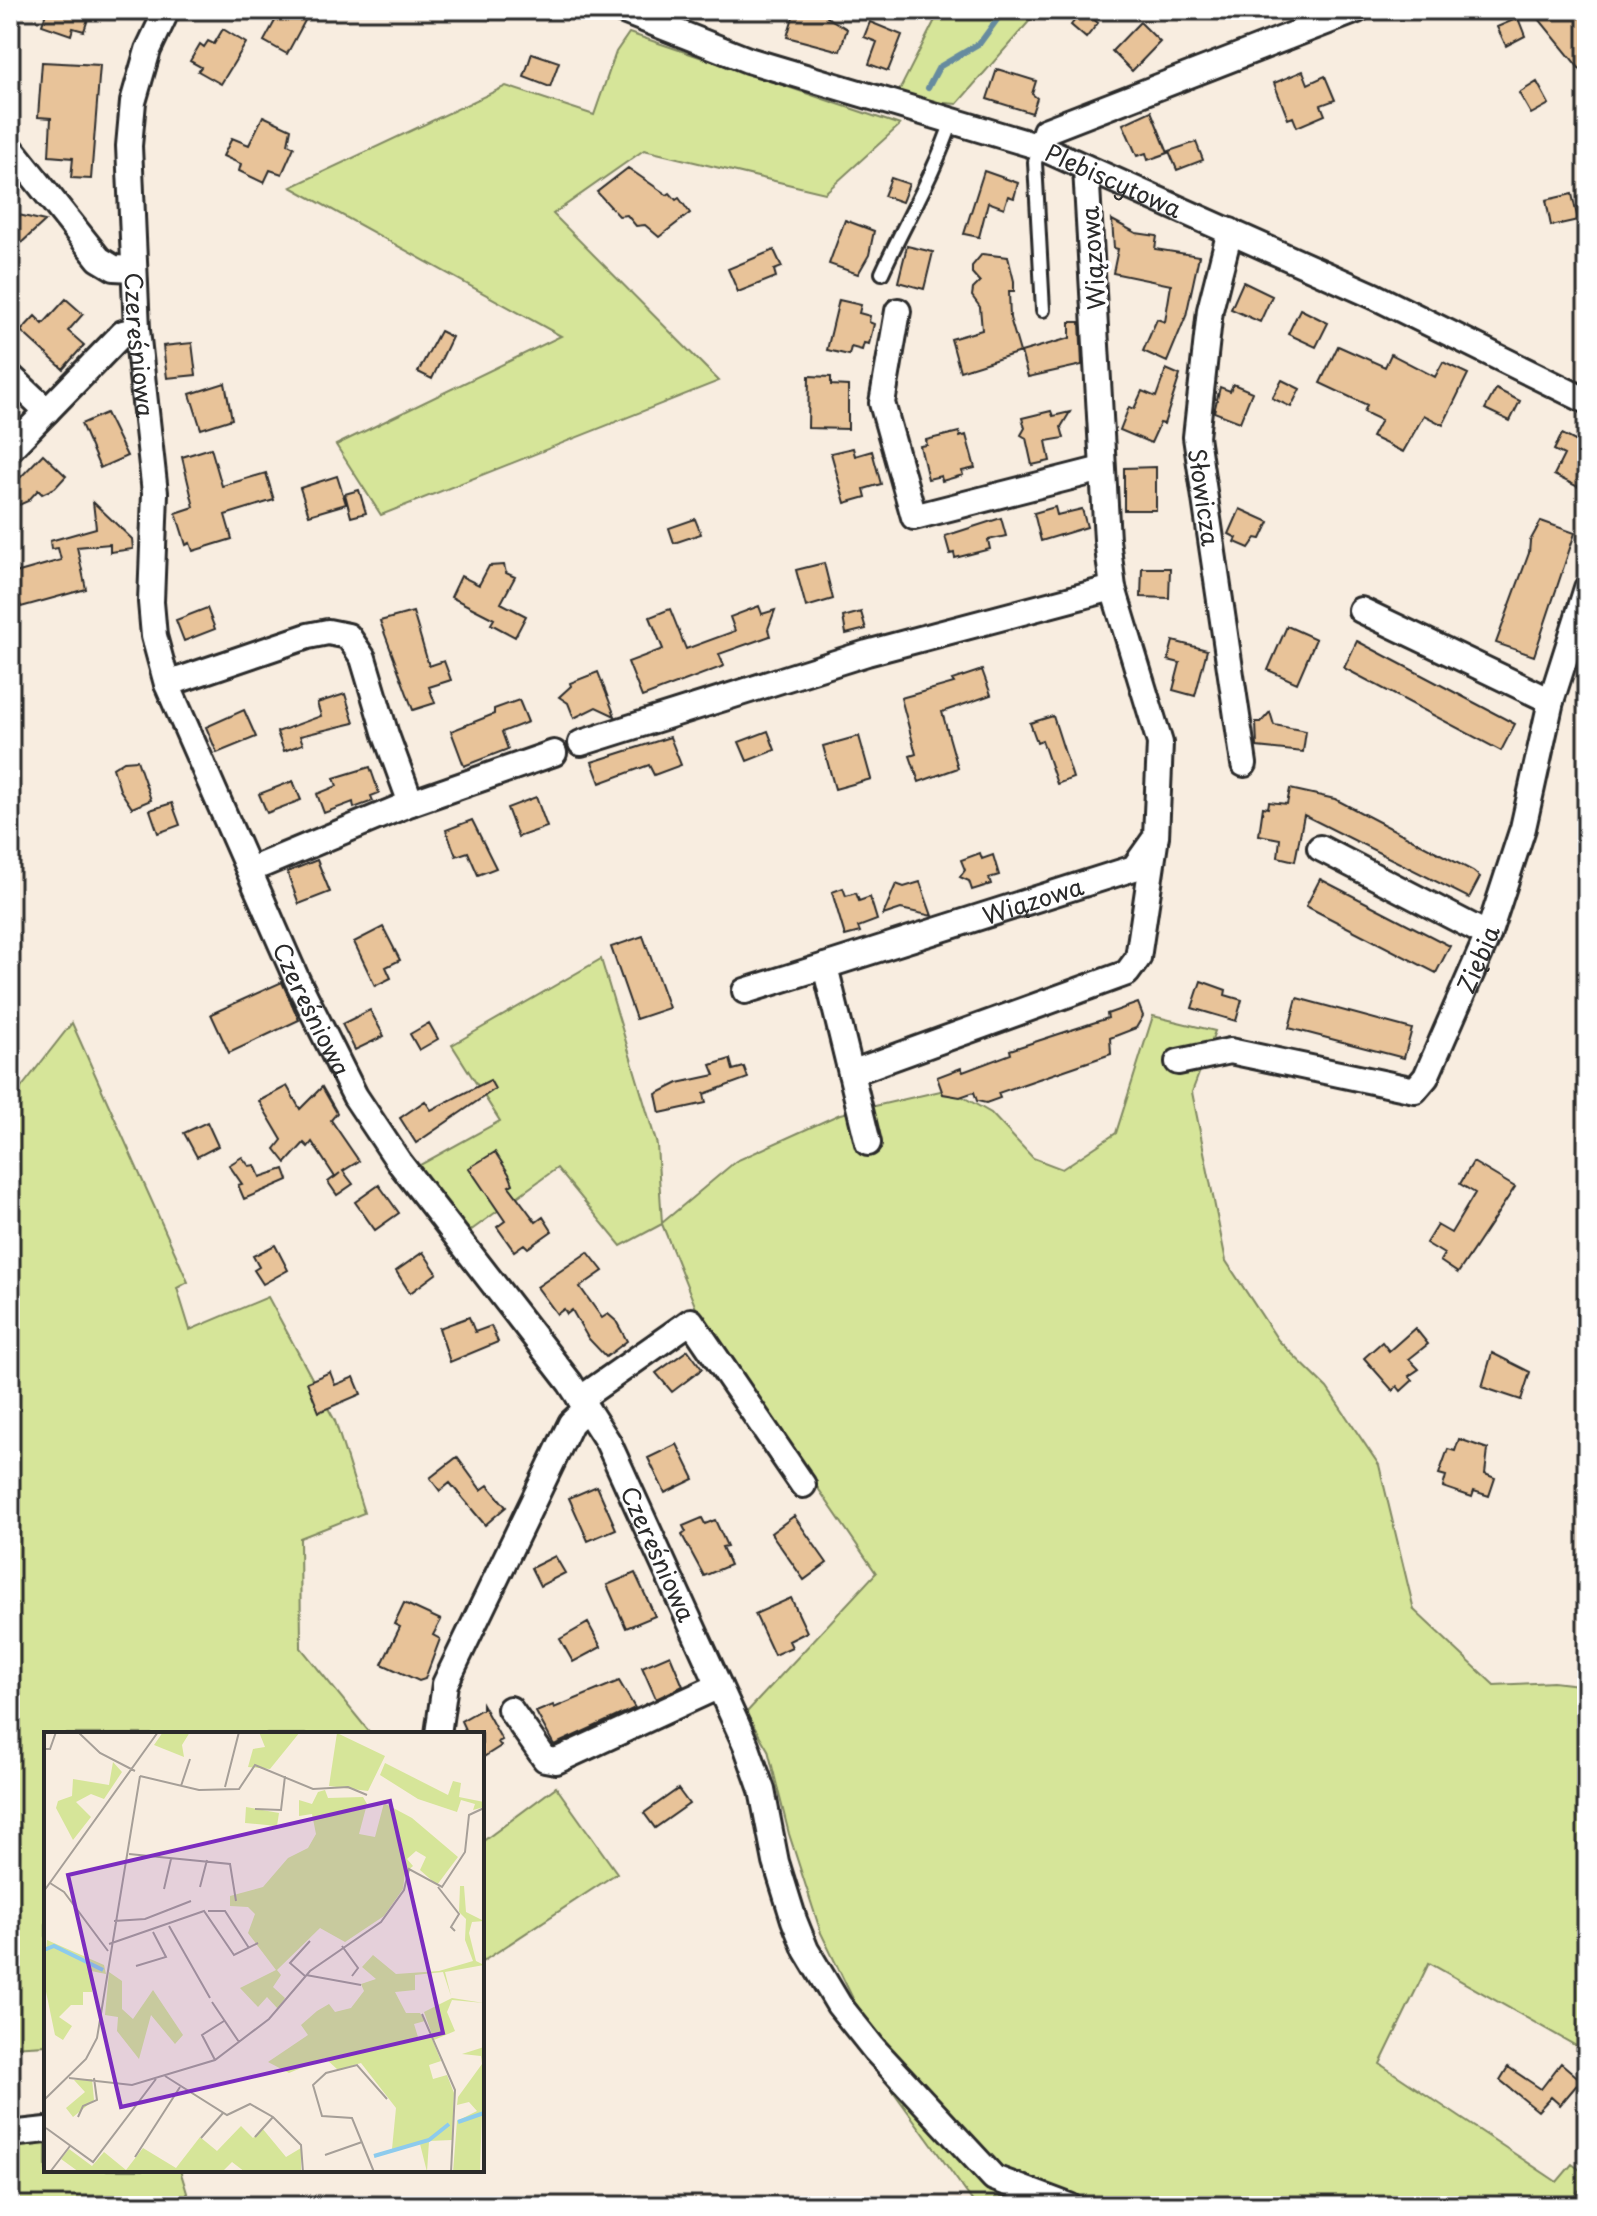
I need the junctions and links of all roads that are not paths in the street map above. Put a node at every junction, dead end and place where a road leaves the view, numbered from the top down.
1 (167, 10) edge
2 (621, 10) edge
3 (1357, 10) edge
4 (952, 121) junction
5 (10, 147) edge
6 (1040, 147) junction
7 (1086, 168) junction
8 (1230, 231) junction
9 (133, 269) junction
10 (882, 273) dead end
11 (1043, 310) dead end
12 (898, 311) dead end
13 (137, 330) junction
14 (10, 376) edge
15 (1587, 401) edge
16 (47, 411) junction
17 (10, 449) edge
18 (1102, 469) junction
19 (1113, 588) junction
20 (1587, 588) edge
21 (1361, 610) dead end
22 (167, 684) junction
23 (1551, 701) junction
24 (581, 743) dead end
25 (554, 753) dead end
26 (1244, 764) dead end
27 (411, 803) junction
28 (1156, 837) junction
29 (1320, 848) dead end
30 (250, 870) junction
31 (1488, 935) junction
32 (825, 966) junction
33 (745, 991) dead end
34 (1178, 1062) dead end
35 (851, 1073) junction
36 (868, 1143) dead end
37 (583, 1404) junction
38 (803, 1485) dead end
39 (719, 1686) junction
40 (510, 1709) dead end
41 (438, 1732) edge
42 (44, 2130) edge
43 (10, 2134) edge
44 (1069, 2206) edge

1 - 9 street, Czereśniowa
2 - 4 street, Plebiscytowa
3 - 6 street
4 - 6 street, Plebiscytowa
4 - 10 lane
5 - 9 street
6 - 7 street, Plebiscytowa
6 - 11 lane
7 - 8 street, Plebiscytowa
7 - 18 street, Wiązowa
8 - 15 street, Plebiscytowa
8 - 26 street, Słowicza
9 - 13 street, Czereśniowa
12 - 18 street
13 - 16 street
13 - 22 street, Czereśniowa
14 - 16 street
16 - 17 street
18 - 19 street, Wiązowa
19 - 24 street
19 - 28 street, Wiązowa
20 - 23 street, Ziębia
21 - 23 street
22 - 27 street
22 - 30 street, Czereśniowa
23 - 31 street, Ziębia
25 - 27 street
27 - 30 street
28 - 32 street, Wiązowa
28 - 35 street
29 - 31 street
30 - 37 street, Czereśniowa
31 - 34 street, Ziębia
32 - 33 street, Wiązowa
32 - 35 street
35 - 36 street
37 - 38 street
37 - 39 street, Czereśniowa
37 - 41 street
39 - 40 street
39 - 44 street, Czereśniowa
42 - 43 street

